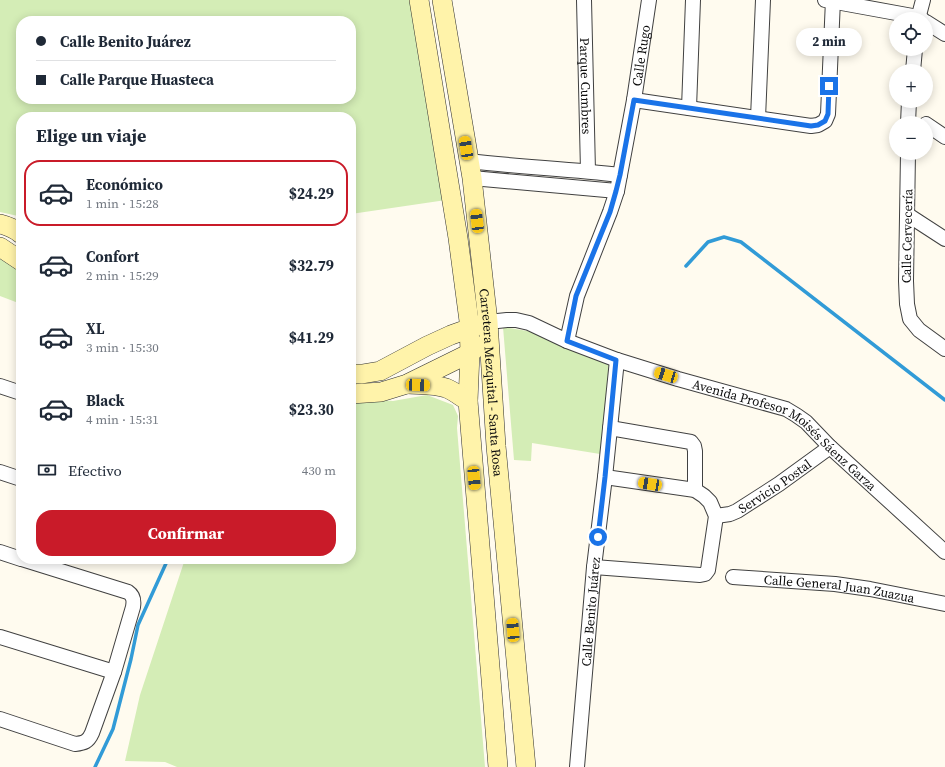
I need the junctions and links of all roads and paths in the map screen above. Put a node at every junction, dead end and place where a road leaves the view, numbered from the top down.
1 (420, 0) edge
2 (442, 0) edge
3 (584, 0) edge
4 (649, 0) edge
5 (693, 0) edge
6 (763, 0) edge
7 (830, 0) edge
8 (923, 0) edge
9 (889, 12) edge
10 (922, 12) edge
11 (933, 26) edge
12 (945, 34) edge
13 (634, 100) junction
14 (690, 108) junction
15 (758, 118) junction
16 (933, 129) edge
17 (945, 137) edge
18 (908, 160) edge
19 (517, 166) junction
20 (470, 170) junction
21 (588, 171) junction
22 (620, 175) junction
23 (516, 182) junction
24 (616, 191) junction
25 (908, 215) junction
26 (0, 224) edge
27 (16, 230) edge
28 (945, 239) edge
29 (0, 247) edge
30 (16, 258) edge
31 (469, 328) junction
32 (489, 328) junction
33 (567, 341) junction
34 (945, 349) edge
35 (470, 353) junction
36 (616, 360) junction
37 (356, 374) edge
38 (407, 384) junction
39 (0, 386) edge
40 (16, 391) edge
41 (356, 394) edge
42 (468, 401) junction
43 (610, 428) junction
44 (830, 447) junction
45 (0, 472) edge
46 (16, 477) edge
47 (605, 477) junction
48 (695, 490) junction
49 (716, 516) junction
50 (0, 552) edge
51 (945, 552) edge
52 (16, 557) edge
53 (37, 564) edge
54 (594, 567) junction
55 (732, 577) dead end
56 (945, 604) edge
57 (0, 637) edge
58 (114, 672) junction
59 (491, 679) junction
60 (0, 719) edge
61 (498, 767) edge
62 (510, 767) edge
63 (526, 767) edge
64 (577, 767) edge

1 - 31 main road, Carretera Mezquital - Santa Rosa
2 - 20 main road, Carretera Mezquital - Santa Rosa
3 - 21 street, Parque Cumbres
4 - 13 street, Calle Rugo
5 - 14 street
6 - 15 street
7 - 9 street
7 - 15 street
8 - 10 street
11 - 12 street
13 - 14 street
13 - 22 street, Calle Rugo
14 - 15 street
16 - 17 street
18 - 25 street, Calle Cervecería
19 - 20 street
19 - 21 street
19 - 23 street
20 - 23 street
20 - 32 main road, Carretera Mezquital - Santa Rosa
21 - 22 street
22 - 24 street, Calle Rugo
23 - 24 street
24 - 33 street, Calle Rugo
25 - 28 street
25 - 34 street, Calle Cervecería
26 - 27 main road
29 - 30 main road
31 - 32 main road
31 - 35 main road, Carretera Mezquital - Santa Rosa
31 - 37 main road
32 - 33 street, Avenida Profesor Moisés Sáenz Garza
32 - 35 main road
32 - 63 main road, Carretera Mezquital - Santa Rosa
33 - 36 street, Avenida Profesor Moisés Sáenz Garza
35 - 38 main road
35 - 42 main road, Carretera Mezquital - Santa Rosa
36 - 43 street, Calle Benito Juárez
36 - 44 street, Avenida Profesor Moisés Sáenz Garza
38 - 41 main road
38 - 42 main road
39 - 40 street
42 - 59 main road, Carretera Mezquital - Santa Rosa
43 - 47 street, Calle Benito Juárez
43 - 48 street
44 - 49 street, Servicio Postal
44 - 51 street, Avenida Profesor Moisés Sáenz Garza
45 - 46 street
47 - 48 street
47 - 54 street, Calle Benito Juárez
48 - 49 street
49 - 54 street
50 - 52 street
53 - 58 street
54 - 64 street, Calle Benito Juárez
55 - 56 street, Calle General Juan Zuazua
57 - 58 street
58 - 60 street
59 - 61 main road, Carretera Mezquital - Santa Rosa
59 - 62 main road, Carretera Mezquital - Santa Rosa

